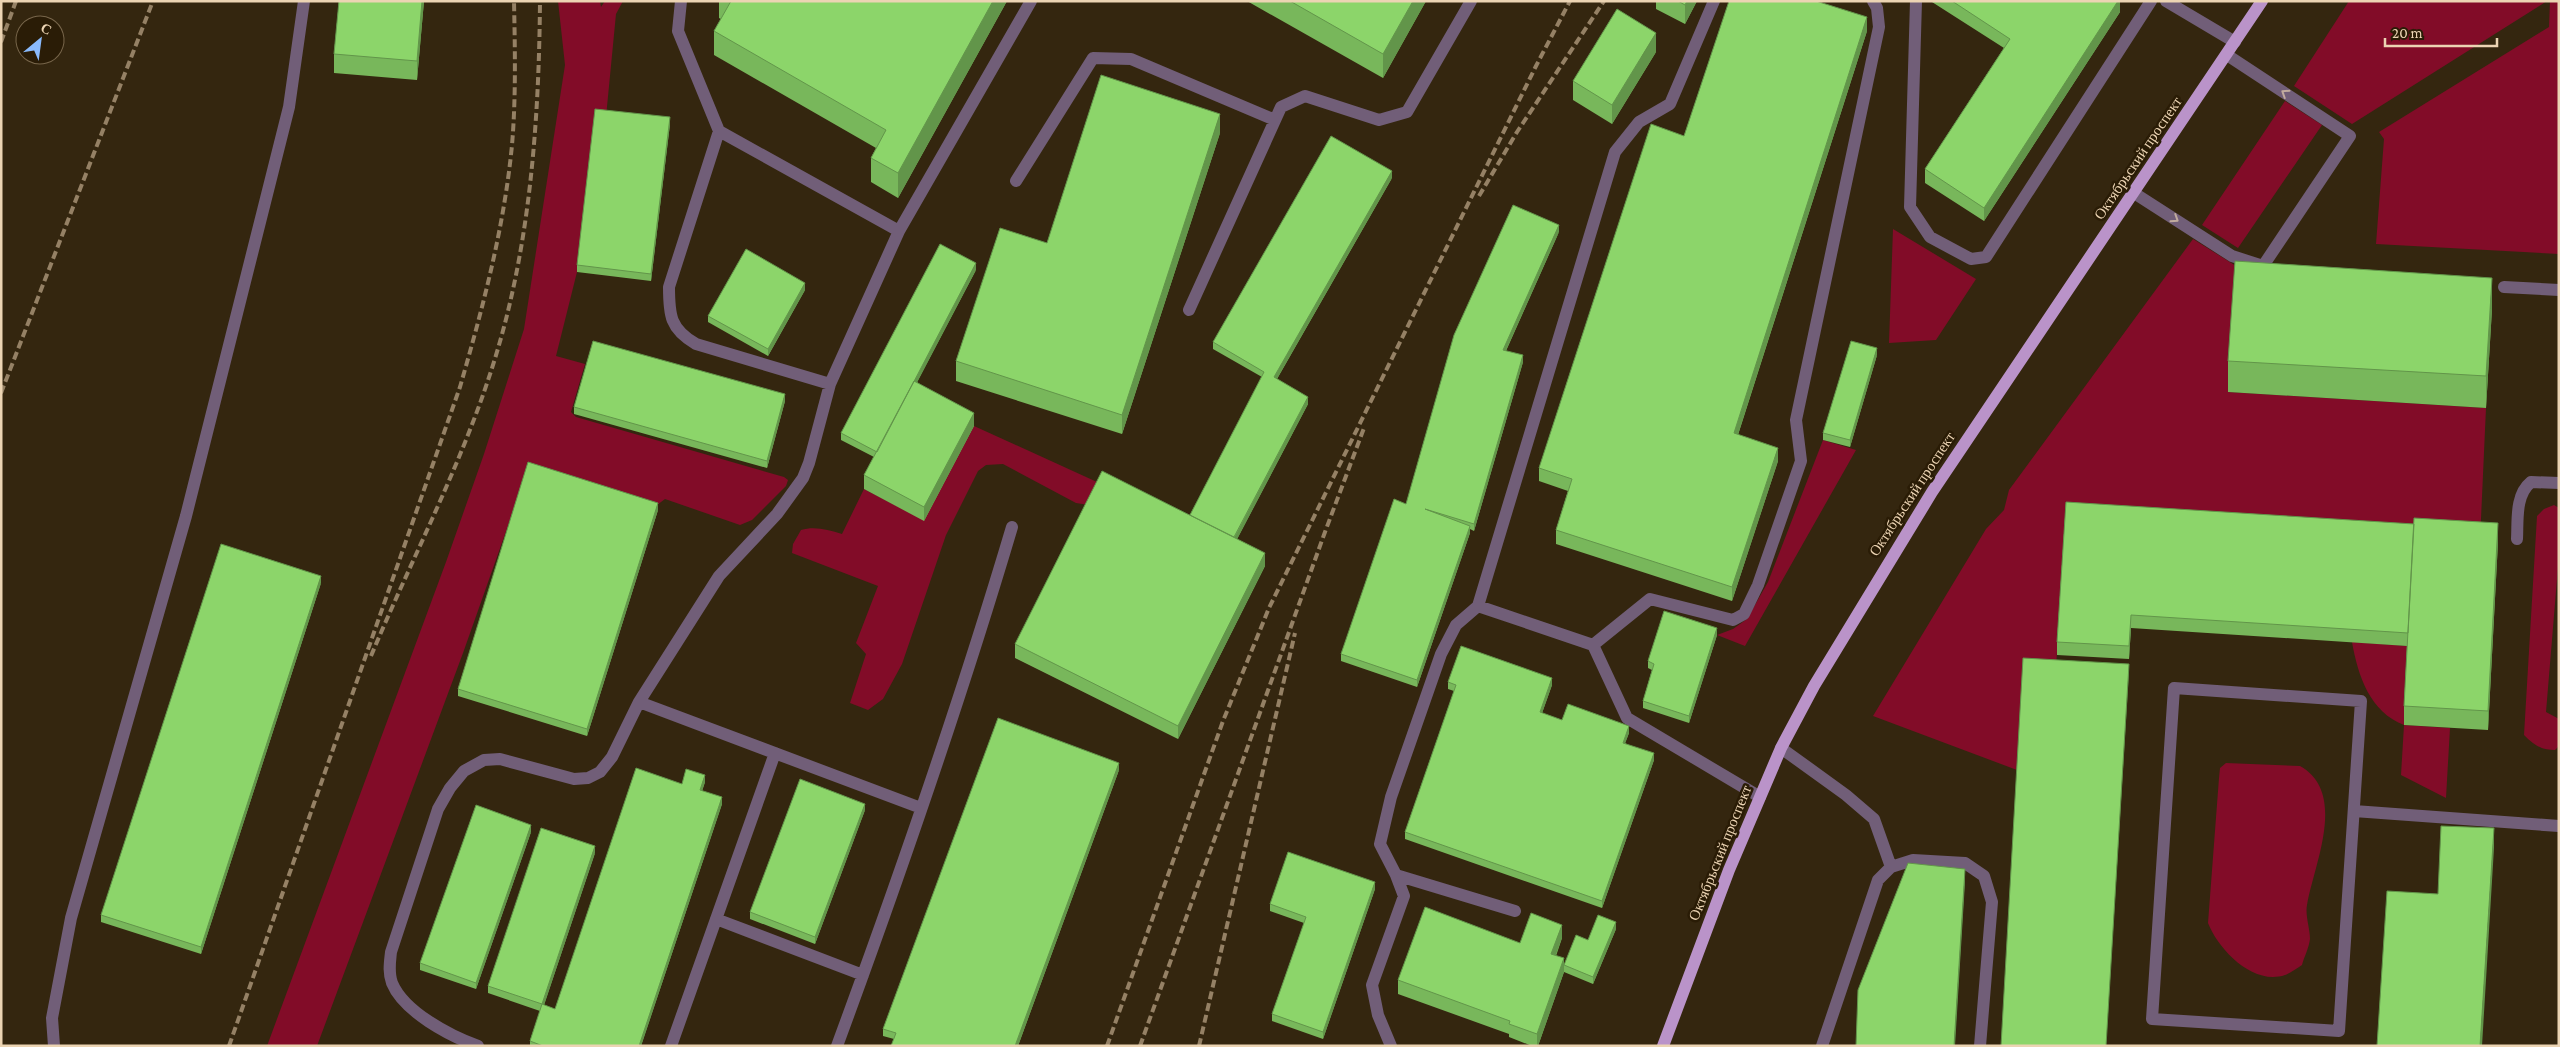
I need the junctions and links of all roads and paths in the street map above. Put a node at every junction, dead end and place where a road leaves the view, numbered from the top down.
1 (304, 1) edge
2 (681, 1) edge
3 (1031, 1) edge
4 (1471, 1) edge
5 (1714, 1) edge
6 (1873, 1) edge
7 (1916, 1) edge
8 (2151, 1) edge
9 (2166, 1) edge
10 (2262, 1) edge
11 (2235, 42) junction
12 (2227, 55) junction
13 (1276, 120) junction
14 (719, 131) junction
15 (1016, 181) dead end
16 (2134, 193) junction
17 (898, 231) junction
18 (2504, 287) dead end
19 (2559, 290) edge
20 (1189, 310) dead end
21 (830, 384) junction
22 (2559, 483) edge
23 (1012, 527) dead end
24 (2517, 539) dead end
25 (1478, 606) junction
26 (1594, 645) junction
27 (639, 702) junction
28 (1782, 748) junction
29 (775, 753) junction
30 (1760, 797) junction
31 (922, 808) junction
32 (2354, 811) junction
33 (2559, 826) edge
34 (1891, 867) junction
35 (1396, 875) junction
36 (1515, 911) dead end
37 (716, 919) junction
38 (863, 975) junction
39 (463, 1043) edge
40 (54, 1046) edge
41 (478, 1046) edge
42 (671, 1046) edge
43 (837, 1046) edge
44 (1392, 1046) edge
45 (1663, 1046) edge
46 (1822, 1046) edge
47 (1980, 1046) edge

1 - 40 lane
2 - 14 lane
3 - 17 lane
4 - 13 lane
5 - 25 lane
6 - 26 lane
7 - 8 lane
9 - 11 lane
10 - 11 main road, Октябрьский проспект
11 - 12 main road, Октябрьский проспект
12 - 16 main road, Октябрьский проспект
16 -> 12 lane
13 - 15 lane
13 - 20 lane
14 - 17 lane
14 - 21 lane
16 - 28 main road, Октябрьский проспект
17 - 21 lane
18 - 19 lane
21 - 27 lane
22 - 24 lane
23 - 31 lane
25 - 26 lane
25 - 35 lane
26 - 30 lane
27 - 29 lane
27 - 39 lane
28 - 30 main road, Октябрьский проспект
28 - 34 lane
29 - 31 lane
29 - 37 lane
30 - 45 main road, Октябрьский проспект
31 - 38 lane
32 - 32 lane
32 - 33 lane
34 - 46 lane
34 - 47 lane
35 - 36 lane
35 - 44 lane
37 - 38 lane
37 - 42 lane
38 - 43 lane
39 - 41 lane

